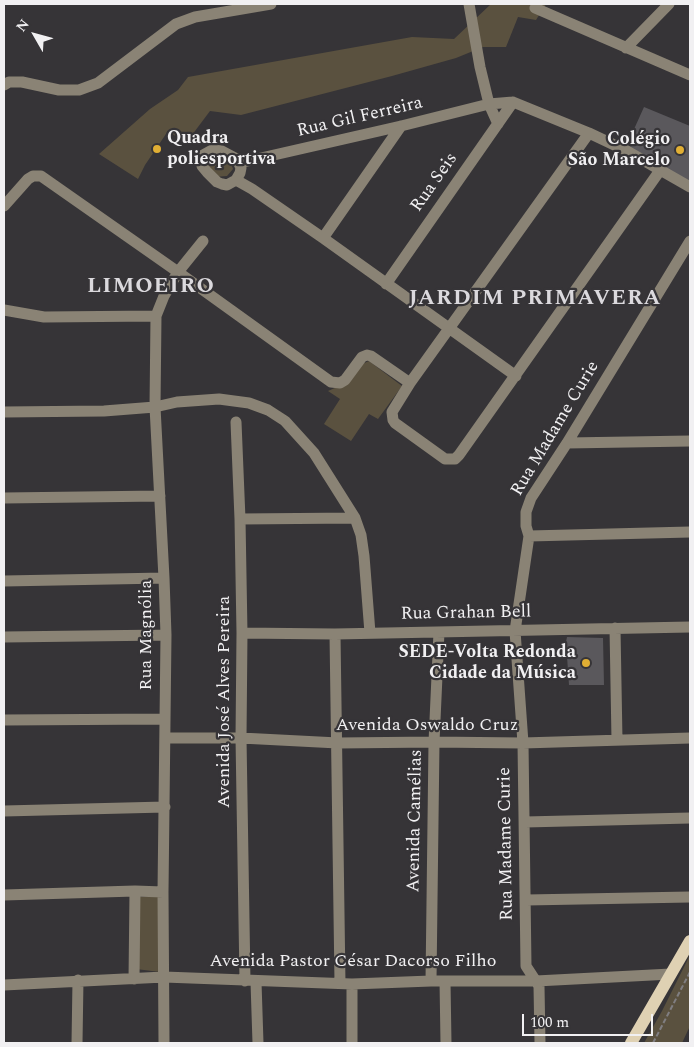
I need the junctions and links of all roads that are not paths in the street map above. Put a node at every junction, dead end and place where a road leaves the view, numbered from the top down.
1 (271, 4) edge
2 (469, 4) edge
3 (669, 4) edge
4 (535, 8) dead end
5 (626, 48) junction
6 (690, 75) edge
7 (4, 85) edge
8 (513, 102) junction
9 (489, 104) junction
10 (498, 124) junction
11 (401, 126) junction
12 (588, 133) junction
13 (240, 164) junction
14 (661, 169) junction
15 (236, 180) junction
16 (690, 187) edge
17 (4, 206) edge
18 (323, 238) junction
19 (203, 241) dead end
20 (690, 241) edge
21 (178, 272) junction
22 (386, 284) junction
23 (5, 312) edge
24 (156, 316) junction
25 (450, 329) junction
26 (516, 376) junction
27 (410, 383) junction
28 (155, 407) junction
29 (4, 412) edge
30 (236, 422) dead end
31 (690, 441) edge
32 (567, 443) junction
33 (160, 496) junction
34 (4, 498) edge
35 (355, 518) junction
36 (240, 519) junction
37 (690, 532) edge
38 (529, 536) junction
39 (164, 578) junction
40 (4, 581) edge
41 (690, 627) edge
42 (615, 628) junction
43 (515, 630) junction
44 (439, 632) junction
45 (242, 633) junction
46 (370, 633) junction
47 (335, 634) junction
48 (166, 635) junction
49 (4, 637) edge
50 (165, 719) junction
51 (4, 720) edge
52 (165, 738) junction
53 (241, 738) junction
54 (690, 738) edge
55 (617, 740) junction
56 (434, 742) junction
57 (338, 743) junction
58 (523, 744) junction
59 (165, 807) junction
60 (4, 811) edge
61 (690, 818) edge
62 (525, 822) junction
63 (135, 891) junction
64 (163, 892) junction
65 (4, 895) edge
66 (690, 897) edge
67 (526, 900) junction
68 (690, 941) edge
69 (671, 974) junction
70 (164, 977) junction
71 (134, 979) junction
72 (78, 980) junction
73 (536, 980) junction
74 (251, 981) junction
75 (431, 981) junction
76 (445, 981) junction
77 (346, 983) junction
78 (4, 985) edge
79 (76, 1043) edge
80 (164, 1043) edge
81 (258, 1043) edge
82 (352, 1043) edge
83 (446, 1043) edge
84 (540, 1043) edge
85 (632, 1043) edge

1 - 7 street
2 - 9 street
3 - 5 street
4 - 5 street
5 - 6 street
8 - 9 street, Rua Gil Ferreira
8 - 10 street, Rua Seis
8 - 12 street, Rua Gil Ferreira
9 - 10 street
9 - 11 street, Rua Gil Ferreira
10 - 22 street, Rua Seis
11 - 13 street, Rua Gil Ferreira
11 - 18 street
12 - 14 street, Rua Gil Ferreira
12 - 25 street
13 - 15 street
13 - 15 street
14 - 16 street, Rua Gil Ferreira
14 - 26 street
15 - 18 street
17 - 21 street
18 - 22 street
19 - 21 street, Rua Magnólia
20 - 32 street, Rua Madame Curie
21 - 24 street, Rua Magnólia
21 - 27 street
22 - 25 street
23 - 24 street
24 - 28 street, Rua Magnólia
25 - 26 street
25 - 27 street
26 - 27 street
28 - 29 street
28 - 33 street, Rua Magnólia
28 - 35 street
30 - 36 street, Avenida José Alves Pereira
31 - 32 street
32 - 38 street, Rua Madame Curie
33 - 34 street
33 - 39 street, Rua Magnólia
35 - 36 street
35 - 46 street
36 - 45 street, Avenida José Alves Pereira
37 - 38 street
38 - 43 street, Rua Madame Curie
39 - 40 street
39 - 48 street, Rua Magnólia
41 - 42 street, Rua Grahan Bell
42 - 43 street, Rua Grahan Bell
42 - 55 street
43 - 44 street, Rua Grahan Bell
43 - 58 street, Rua Madame Curie
44 - 46 street, Rua Grahan Bell
44 - 56 street, Avenida Camélias
45 - 47 street, Rua Grahan Bell
45 - 53 street, Avenida José Alves Pereira
46 - 47 street, Rua Grahan Bell
47 - 57 street
48 - 49 street
48 - 50 street, Rua Magnólia
50 - 51 street
50 - 52 street, Rua Magnólia
52 - 53 street, Avenida Oswaldo Cruz
52 - 59 street, Rua Magnólia
53 - 57 street, Avenida Oswaldo Cruz
53 - 74 street, Avenida José Alves Pereira
54 - 55 street, Avenida Oswaldo Cruz
55 - 58 street, Avenida Oswaldo Cruz
56 - 57 street, Avenida Oswaldo Cruz
56 - 58 street, Avenida Oswaldo Cruz
56 - 75 street, Avenida Camélias
57 - 77 street
58 - 62 street, Rua Madame Curie
59 - 60 street
59 - 64 street, Rua Magnólia
61 - 62 street
62 - 67 street, Rua Madame Curie
63 - 64 street
63 - 65 street
63 - 71 street
64 - 70 street, Rua Magnólia
66 - 67 street
67 - 73 street, Rua Madame Curie
68 - 69 main road
69 - 73 street, Avenida Pastor César Dacorso Filho
69 - 85 main road
70 - 71 street, Avenida Pastor César Dacorso Filho
70 - 74 street, Avenida Pastor César Dacorso Filho
70 - 80 street, Rua Magnólia
71 - 72 street, Avenida Pastor César Dacorso Filho
72 - 78 street, Avenida Pastor César Dacorso Filho
72 - 79 street
73 - 76 street, Avenida Pastor César Dacorso Filho
73 - 84 street, Rua Madame Curie
74 - 77 street, Avenida Pastor César Dacorso Filho
74 - 81 street, Avenida José Alves Pereira
75 - 76 street, Avenida Pastor César Dacorso Filho
75 - 77 street, Avenida Pastor César Dacorso Filho
76 - 83 street
77 - 82 street

